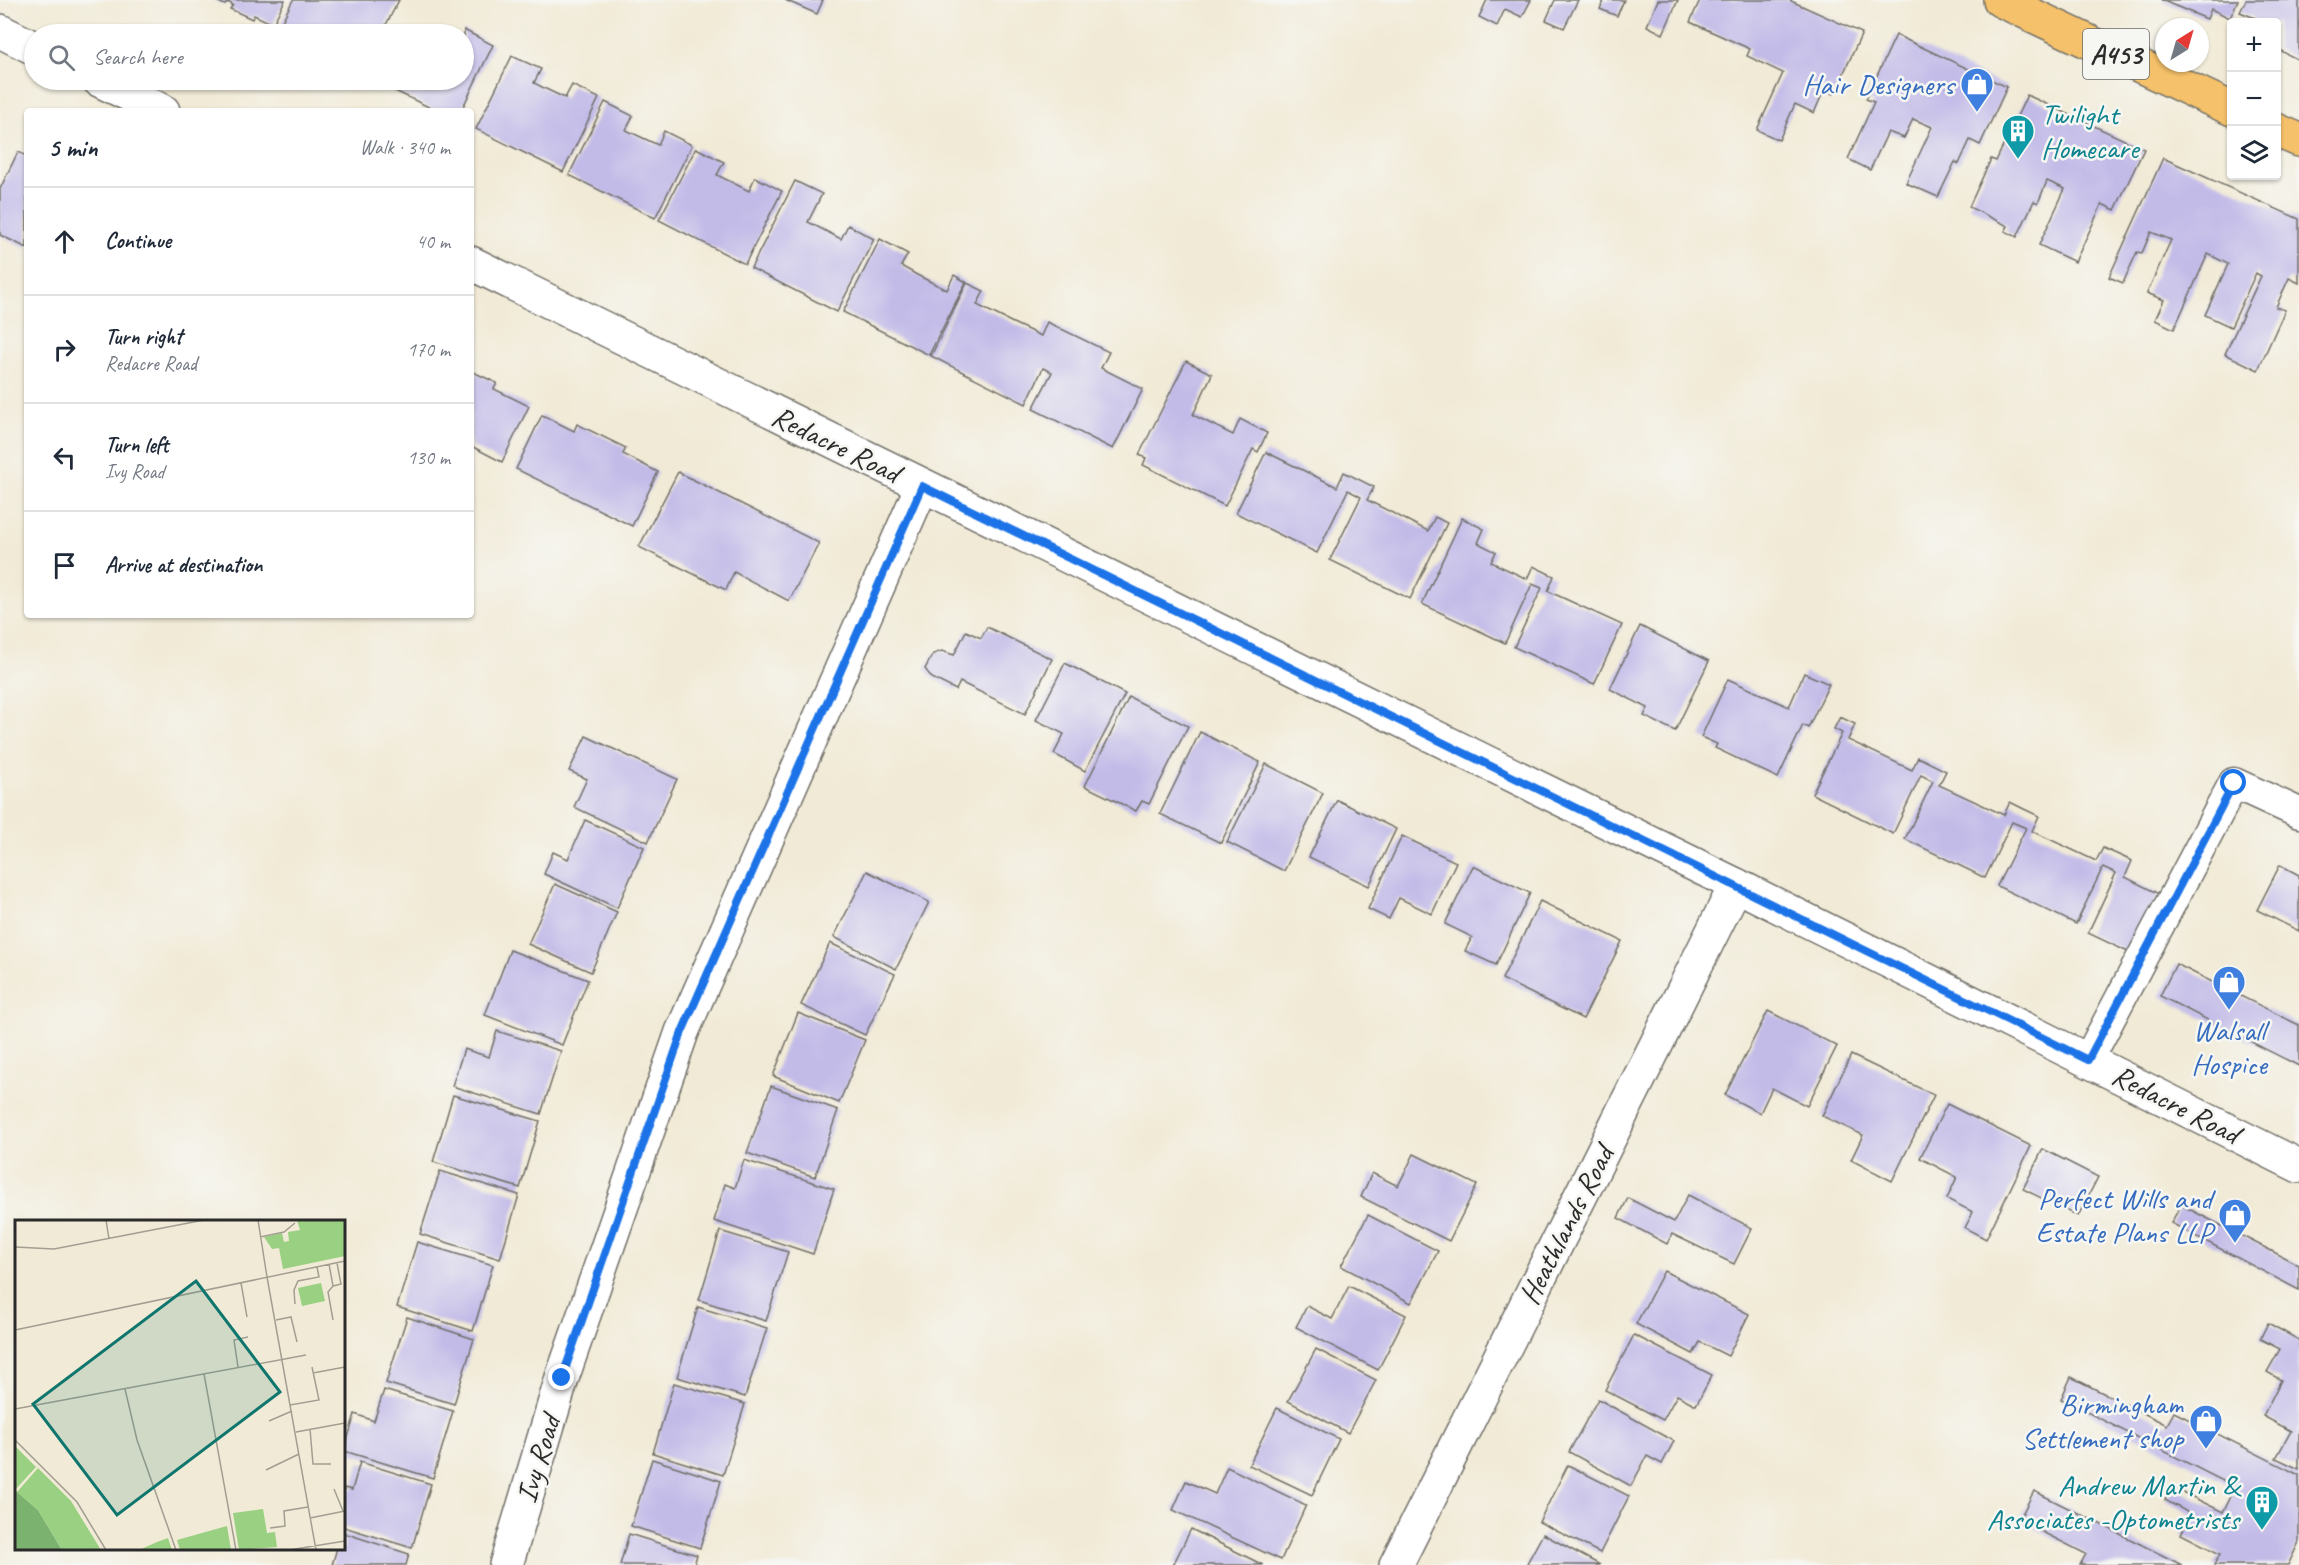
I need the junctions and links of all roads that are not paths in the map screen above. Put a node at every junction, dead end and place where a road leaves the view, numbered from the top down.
1 (2000, 0) edge
2 (0, 31) edge
3 (24, 43) edge
4 (120, 90) edge
5 (2227, 107) edge
6 (157, 108) edge
7 (2281, 132) edge
8 (2299, 140) edge
9 (474, 264) edge
10 (922, 486) junction
11 (2299, 813) edge
12 (1736, 885) junction
13 (2088, 1060) junction
14 (2299, 1166) edge
15 (506, 1565) edge
16 (1396, 1565) edge

1 - 5 main road, A453
2 - 3 street
4 - 6 street
7 - 8 main road
9 - 10 street, Redacre Road
10 - 12 street, Redacre Road
10 - 15 street, Ivy Road
11 - 13 lane
12 - 13 street, Redacre Road
12 - 16 street, Heathlands Road
13 - 14 street, Redacre Road

